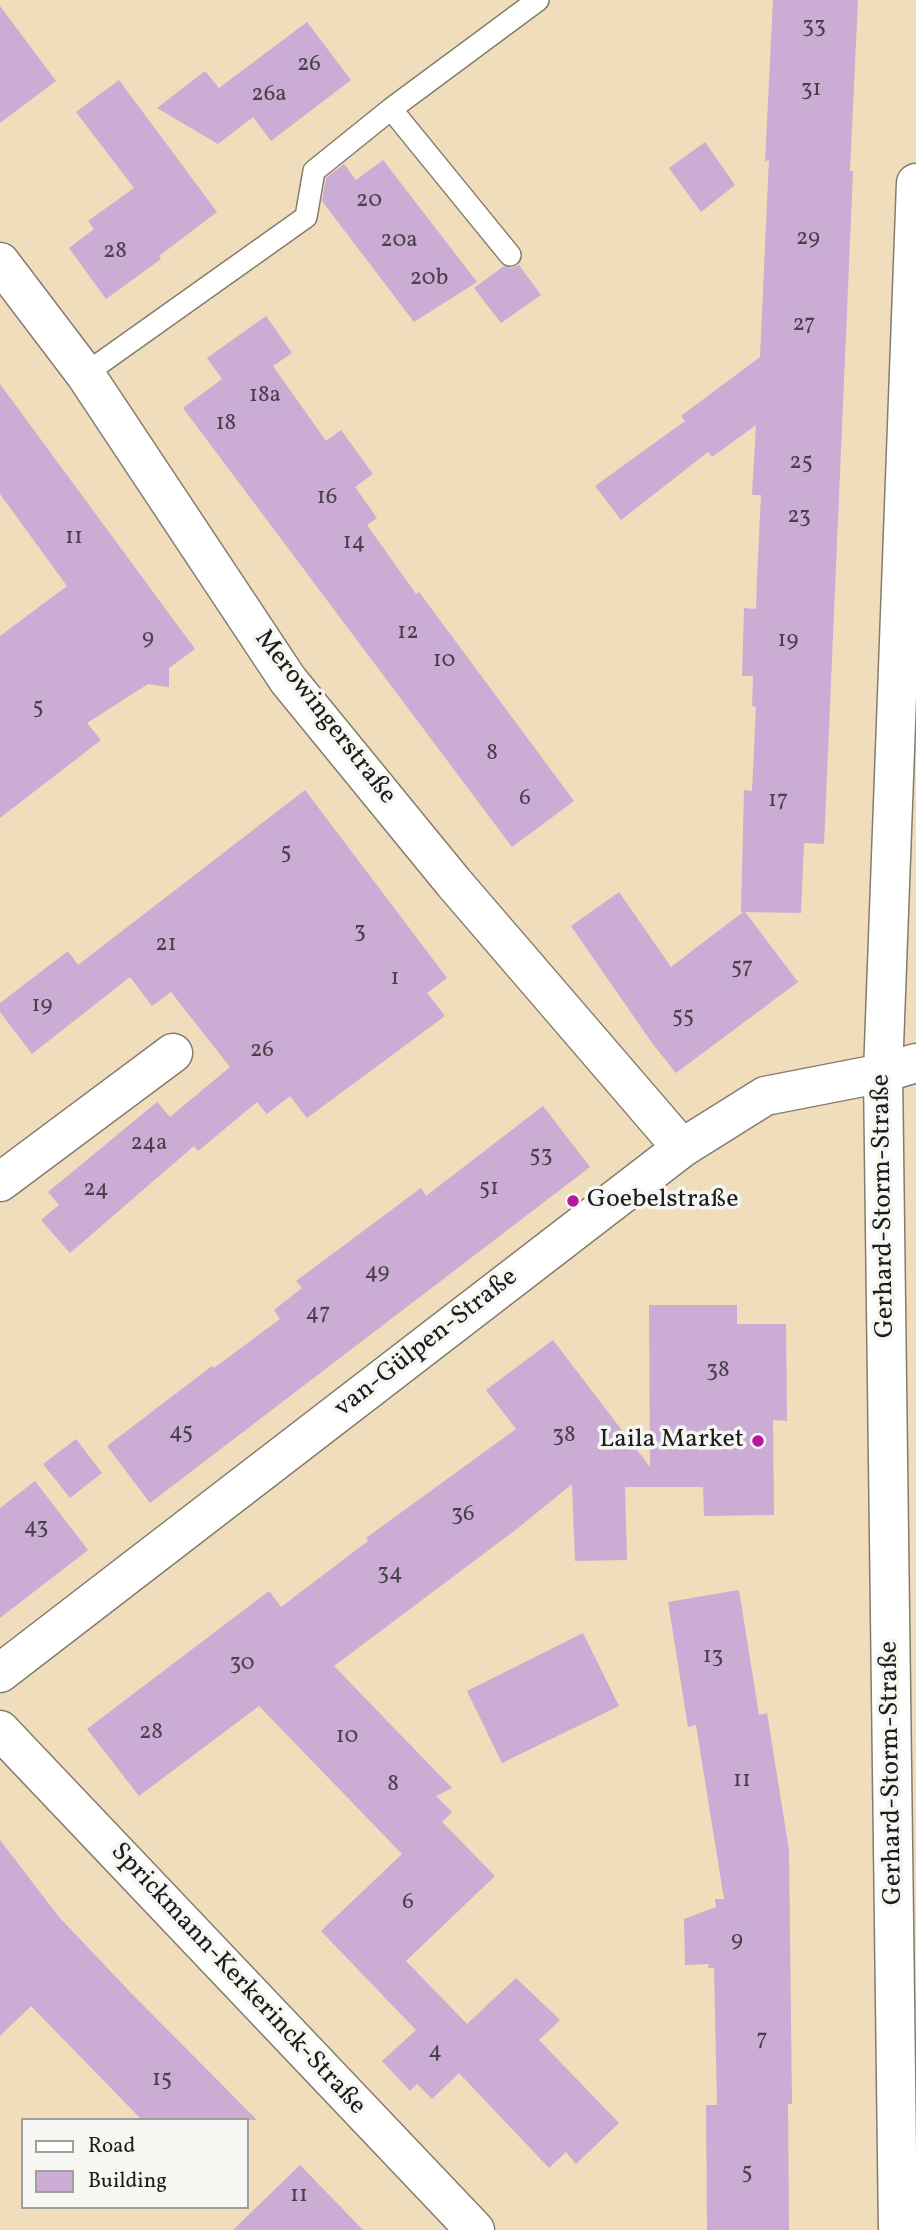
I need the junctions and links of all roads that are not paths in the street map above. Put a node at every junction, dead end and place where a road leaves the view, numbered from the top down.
1 (538, 0) edge
2 (391, 110) junction
3 (916, 183) edge
4 (510, 255) dead end
5 (0, 262) edge
6 (85, 374) junction
7 (173, 1053) dead end
8 (900, 1068) edge
9 (682, 1148) junction
10 (0, 1182) edge
11 (0, 1673) edge
12 (904, 1694) edge
13 (0, 1730) edge
14 (475, 2230) edge
15 (898, 2230) edge

1 - 2 lane
2 - 4 lane
2 - 6 lane
3 - 8 street, Gerhard-Storm-Straße
5 - 6 street, Merowingerstraße
6 - 9 street, Merowingerstraße
7 - 10 street
8 - 9 street, van-Gülpen-Straße
8 - 12 street, Gerhard-Storm-Straße
9 - 11 street, van-Gülpen-Straße
12 - 15 street, Gerhard-Storm-Straße
13 - 14 street, Sprickmann-Kerkerinck-Straße

